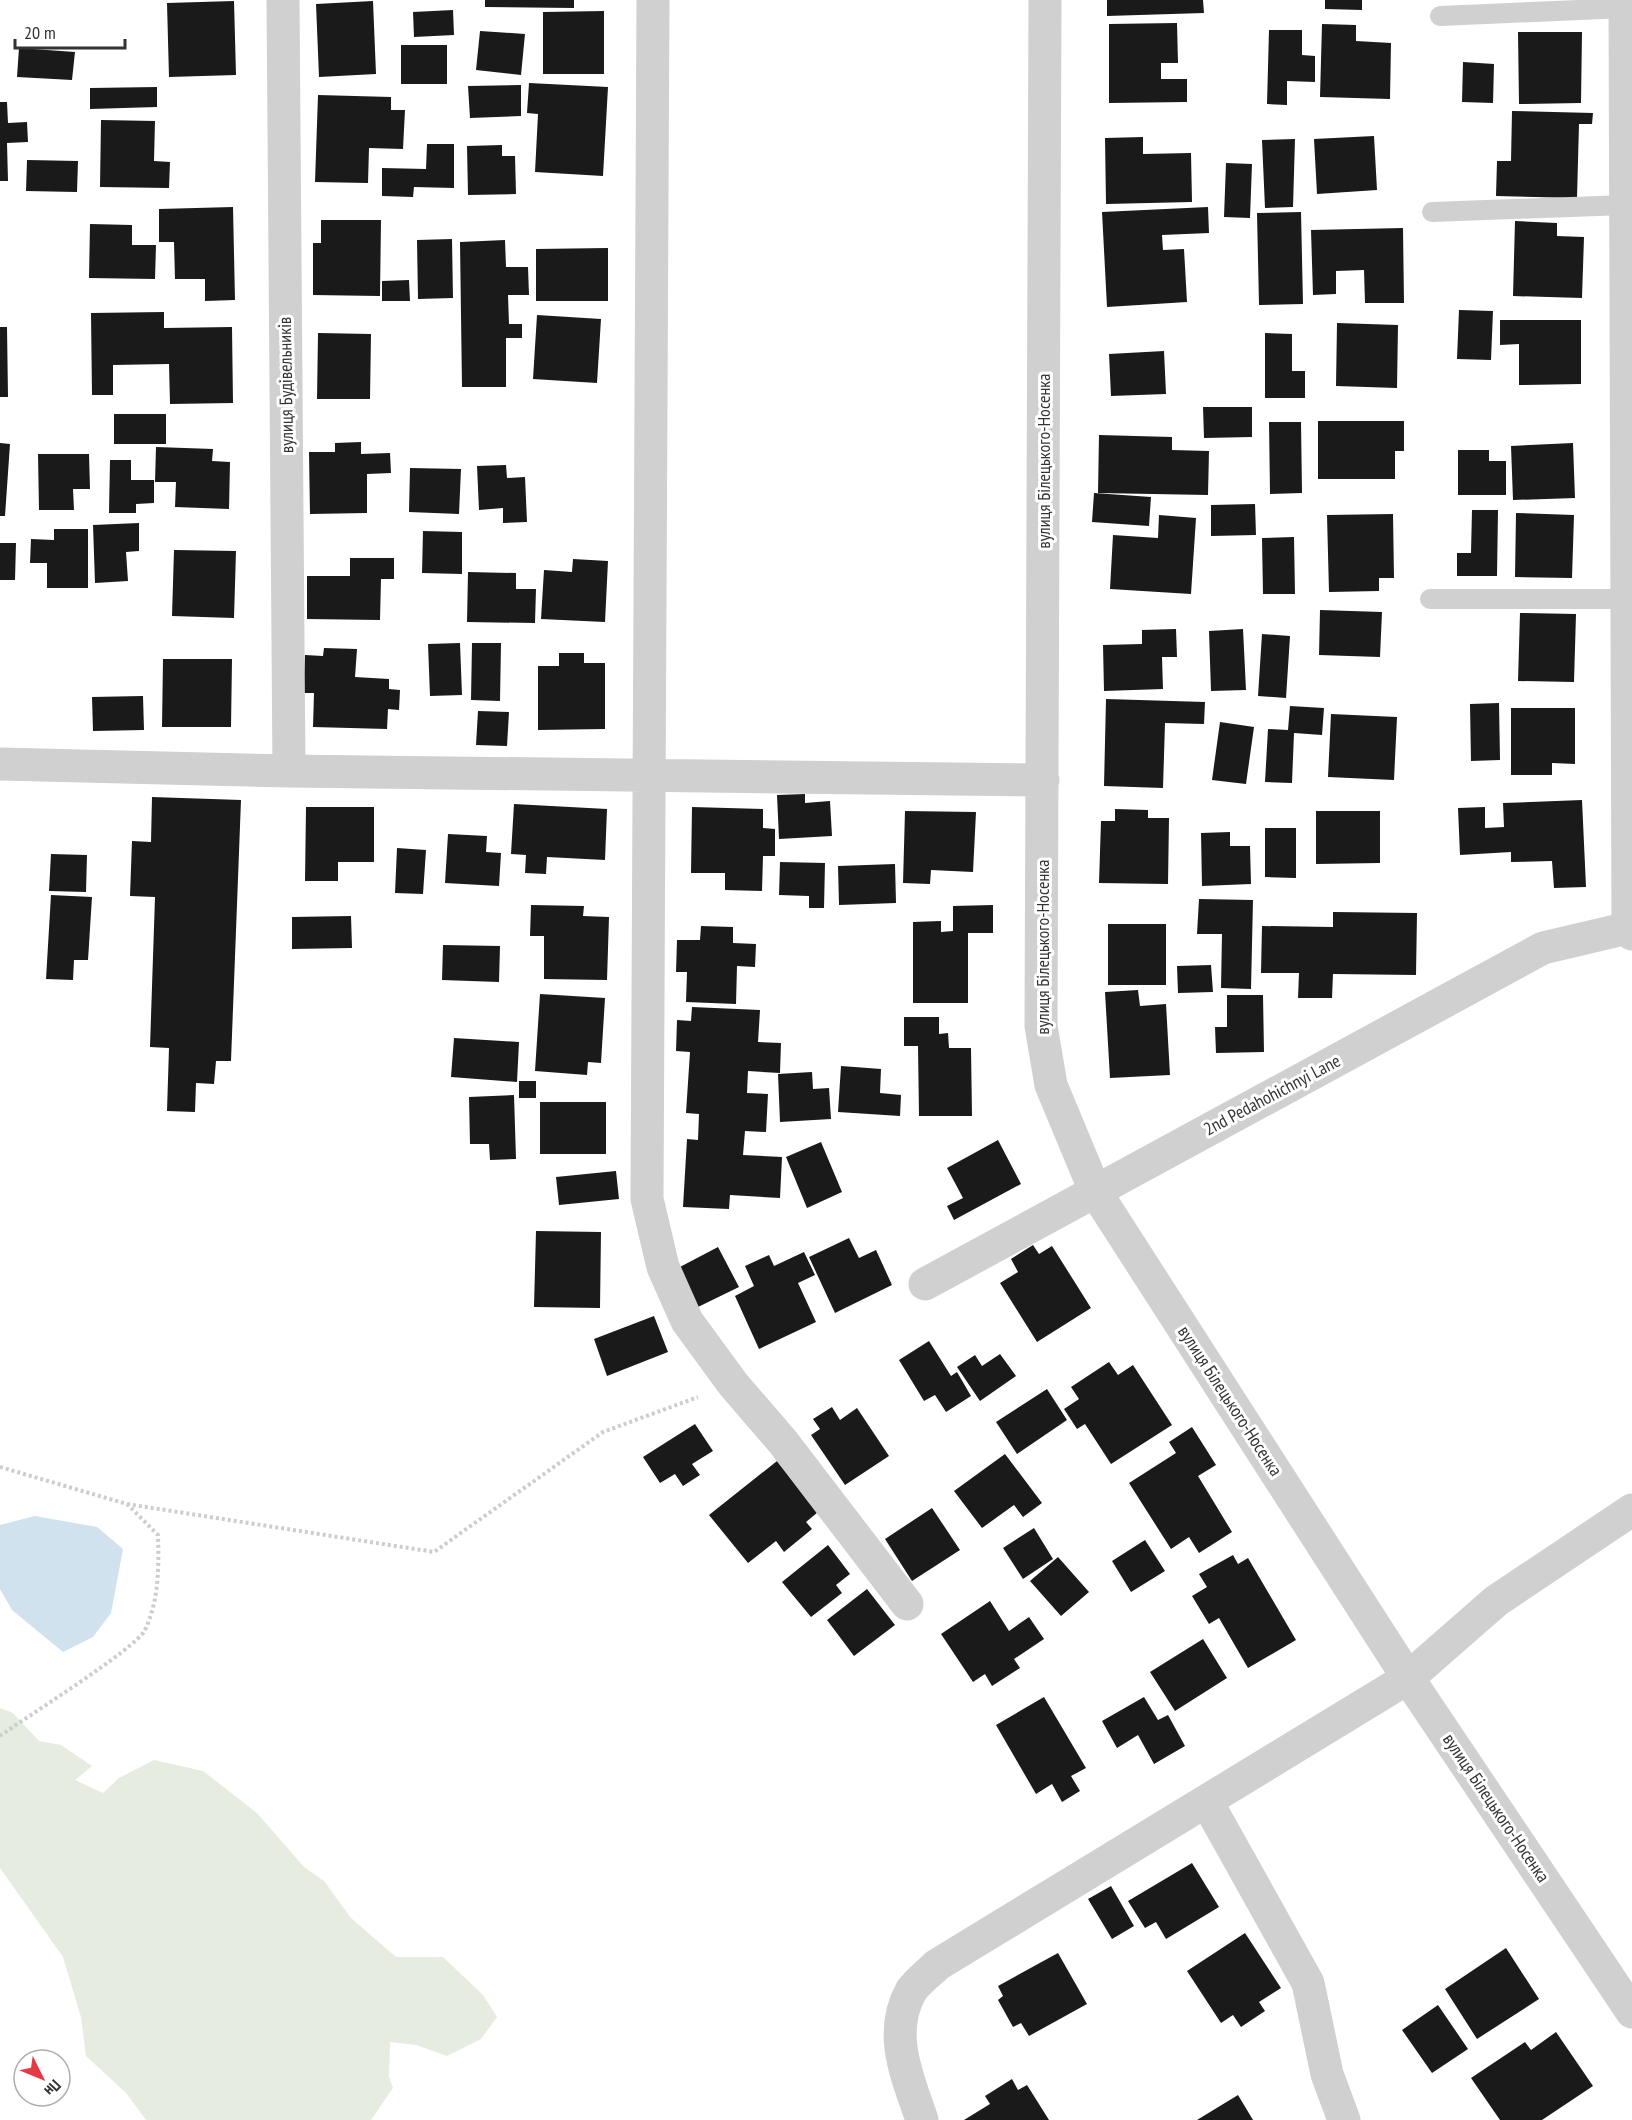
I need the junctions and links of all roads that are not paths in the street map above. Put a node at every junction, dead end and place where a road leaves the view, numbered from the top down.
1 (283, 0) edge
2 (653, 0) edge
3 (1045, 0) edge
4 (1625, 4) edge
5 (1440, 16) dead end
6 (1625, 205) junction
7 (1432, 212) dead end
8 (1430, 599) dead end
9 (1627, 599) junction
10 (0, 764) edge
11 (289, 771) junction
12 (651, 775) junction
13 (1042, 780) junction
14 (1630, 931) edge
15 (1095, 1191) junction
16 (925, 1284) dead end
17 (1632, 1510) edge
18 (907, 1604) dead end
19 (1408, 1678) junction
20 (1207, 1802) junction
21 (1632, 2012) edge
22 (922, 2120) edge
23 (1344, 2120) edge

1 - 11 street, вулиця Будівельників
2 - 12 street
3 - 13 street, вулиця Білецького-Носенка
4 - 5 lane
4 - 6 street
6 - 7 lane
6 - 9 street
8 - 9 lane
9 - 14 street
10 - 11 street
11 - 12 street
12 - 13 street
12 - 18 street
13 - 15 street, вулиця Білецького-Носенка
14 - 15 street, 2nd Pedahohichnyi Lane
15 - 16 street, 2nd Pedahohichnyi Lane
15 - 19 street, вулиця Білецького-Носенка
17 - 19 street
19 - 20 street
19 - 21 street, вулиця Білецького-Носенка
20 - 22 street
20 - 23 street

